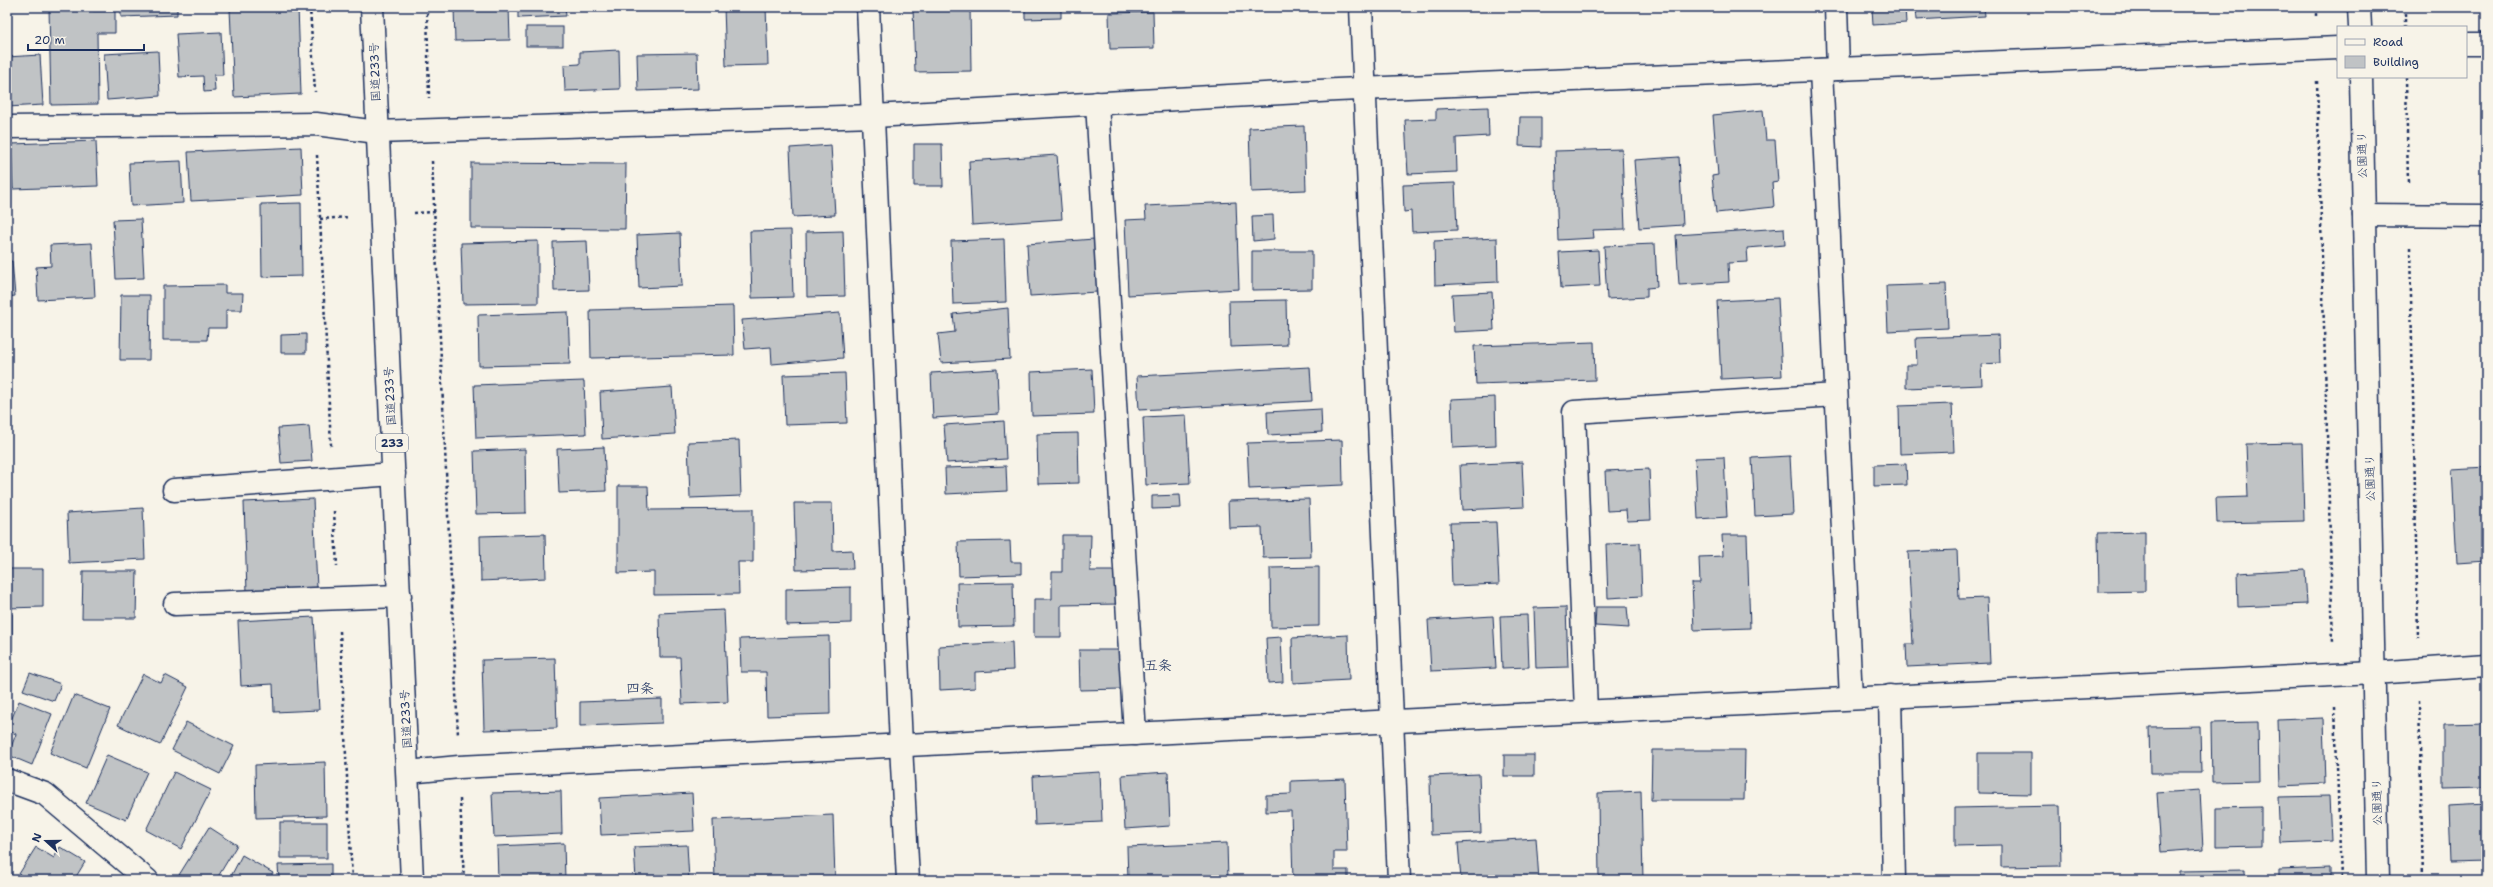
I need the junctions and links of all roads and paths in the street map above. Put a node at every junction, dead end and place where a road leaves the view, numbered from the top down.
1 (310, 7) edge
2 (372, 7) edge
3 (427, 7) edge
4 (868, 7) edge
5 (1361, 7) edge
6 (1836, 7) edge
7 (2316, 7) edge
8 (2360, 7) edge
9 (2405, 7) edge
10 (2360, 26) edge
11 (2405, 26) edge
12 (2467, 44) edge
13 (2486, 44) edge
14 (2337, 48) edge
15 (2316, 49) junction
16 (1830, 69) junction
17 (2361, 78) edge
18 (2406, 78) edge
19 (1365, 89) junction
20 (1097, 104) junction
21 (874, 116) junction
22 (316, 124) junction
23 (7, 127) edge
24 (430, 130) junction
25 (378, 132) junction
26 (2364, 215) junction
27 (2409, 216) junction
28 (2486, 216) edge
29 (1836, 395) junction
30 (394, 474) junction
31 (332, 479) junction
32 (174, 490) dead end
33 (400, 596) junction
34 (338, 598) junction
35 (175, 604) dead end
36 (2486, 665) edge
37 (2418, 670) junction
38 (2374, 673) junction
39 (2334, 674) junction
40 (1890, 696) junction
41 (1851, 698) junction
42 (1586, 711) junction
43 (1391, 720) junction
44 (1135, 734) junction
45 (901, 745) junction
46 (459, 768) junction
47 (408, 772) junction
48 (7, 780) edge
49 (147, 880) edge
50 (352, 880) edge
51 (412, 880) edge
52 (464, 880) edge
53 (908, 880) edge
54 (1399, 880) edge
55 (1894, 880) edge
56 (2341, 880) edge
57 (2378, 880) edge
58 (2423, 880) edge

1 - 22 path
2 - 25 main road, 国道233号 / 233
3 - 24 path
4 - 21 main road
5 - 19 main road
6 - 16 main road
7 - 15 path
8 - 10 main road
9 - 11 path
12 - 13 main road
14 - 15 main road
15 - 16 main road
15 - 39 path
16 - 19 main road
16 - 29 main road
17 - 26 main road, 公園通り
18 - 27 path
19 - 20 main road
19 - 43 main road
20 - 21 main road
20 - 44 main road
21 - 24 main road
21 - 45 main road
22 - 23 main road
22 - 25 main road
22 - 31 path
24 - 25 main road
24 - 46 path
25 - 30 main road, 国道233号 / 233
26 - 27 main road
26 - 38 main road, 公園通り
27 - 28 main road
27 - 37 path
29 - 41 main road
29 - 42 main road
30 - 31 main road
30 - 33 main road, 国道233号 / 233
31 - 32 main road
31 - 34 path
33 - 34 main road
33 - 47 main road, 国道233号 / 233
34 - 35 main road
34 - 50 path
36 - 37 main road
37 - 38 main road
37 - 58 path
38 - 39 main road
38 - 57 main road, 公園通り
39 - 40 main road
39 - 56 path
40 - 41 main road
40 - 55 main road
41 - 42 main road
42 - 43 main road
43 - 44 main road
43 - 54 main road
44 - 45 main road
45 - 46 main road
45 - 53 main road
46 - 47 main road
46 - 52 path
47 - 51 main road, 国道233号 / 233
48 - 49 main road

